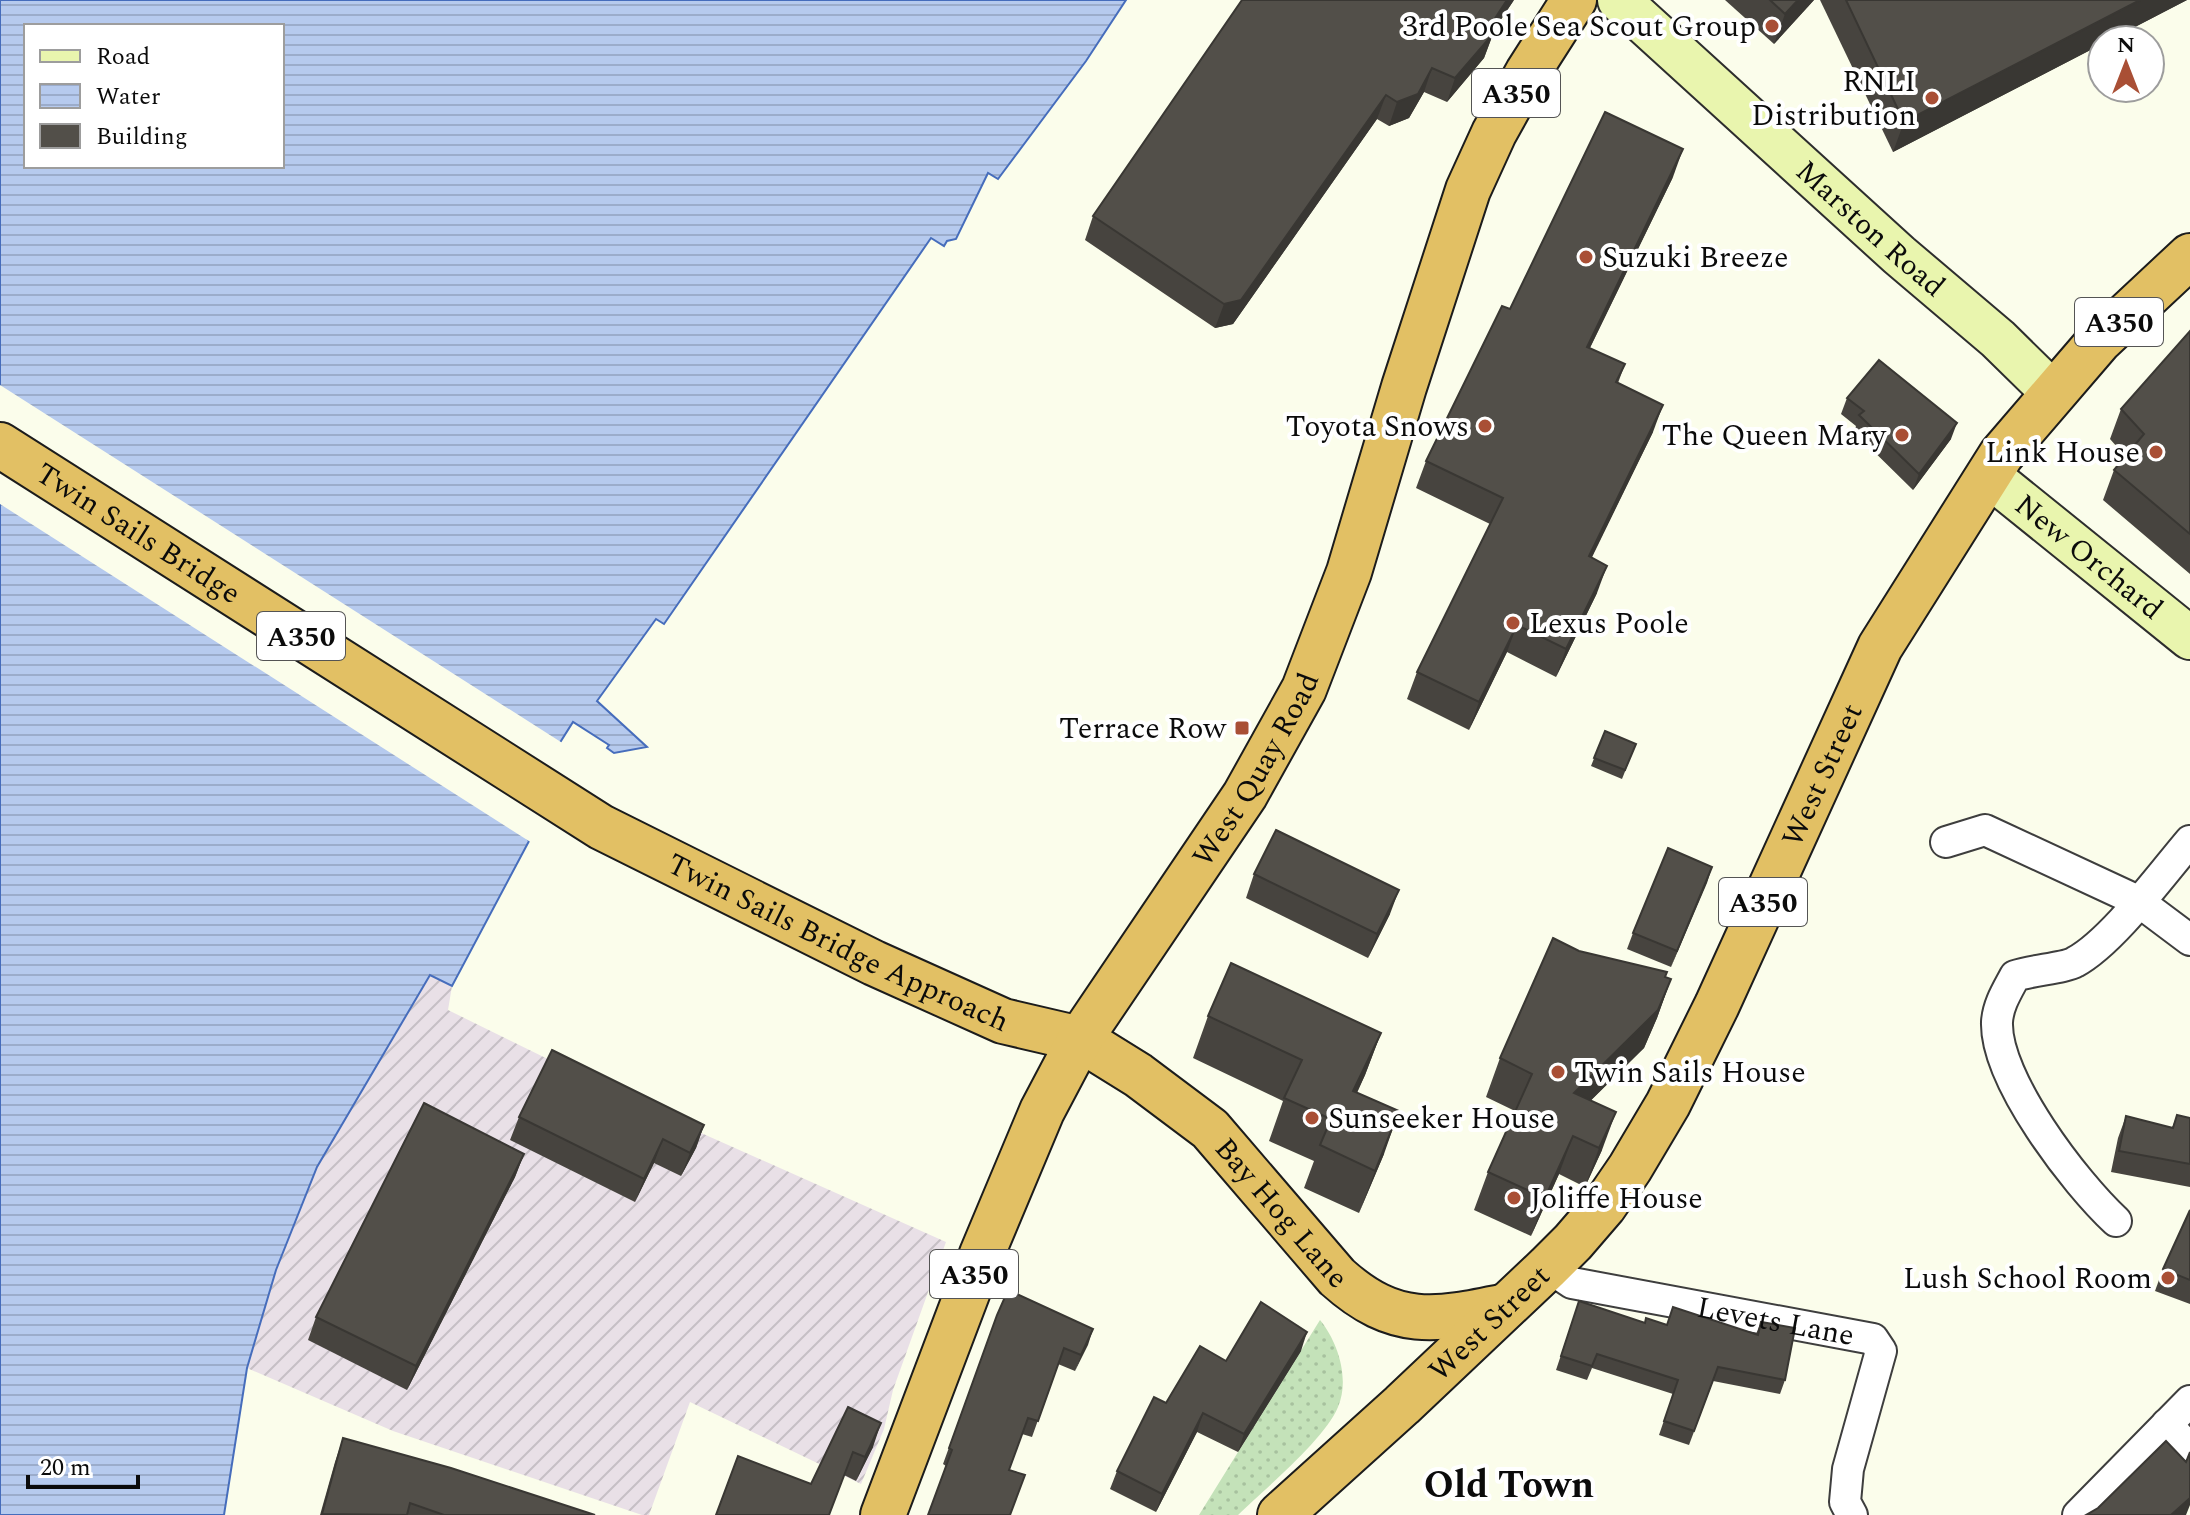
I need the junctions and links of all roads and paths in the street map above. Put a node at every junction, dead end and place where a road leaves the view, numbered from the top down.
1 (1574, 0) edge
2 (1619, 0) edge
3 (2190, 256) edge
4 (2053, 393) junction
5 (0, 445) edge
6 (1988, 475) junction
7 (2190, 638) edge
8 (601, 827) joint
9 (2190, 841) edge
10 (1946, 842) dead end
11 (2138, 901) junction
12 (2190, 940) edge
13 (1080, 1039) junction
14 (2116, 1221) dead end
15 (1548, 1267) junction
16 (1506, 1306) junction
17 (2190, 1401) edge
18 (2167, 1424) junction
19 (2190, 1450) edge
20 (883, 1515) edge
21 (1280, 1515) edge
22 (1852, 1515) edge
23 (2078, 1515) edge

1 - 13 highway, West Quay Road / A350
2 - 4 street, Marston Road
3 - 4 highway, West Street / A350
4 - 6 highway, West Street / A350
5 - 8 highway, Twin Sails Bridge / A350
6 - 7 street, New Orchard
6 - 15 highway, West Street / A350
8 - 13 highway, Twin Sails Bridge Approach / A350
9 - 11 street
10 - 11 street
11 - 12 street
11 - 14 street
13 - 16 highway, Bay Hog Lane / A350
13 - 20 highway, West Quay Road / A350
15 - 16 highway, West Street / A350
15 - 22 street, Levets Lane
16 - 21 highway, West Street / A350
17 - 18 street
18 - 19 street
18 - 23 street

